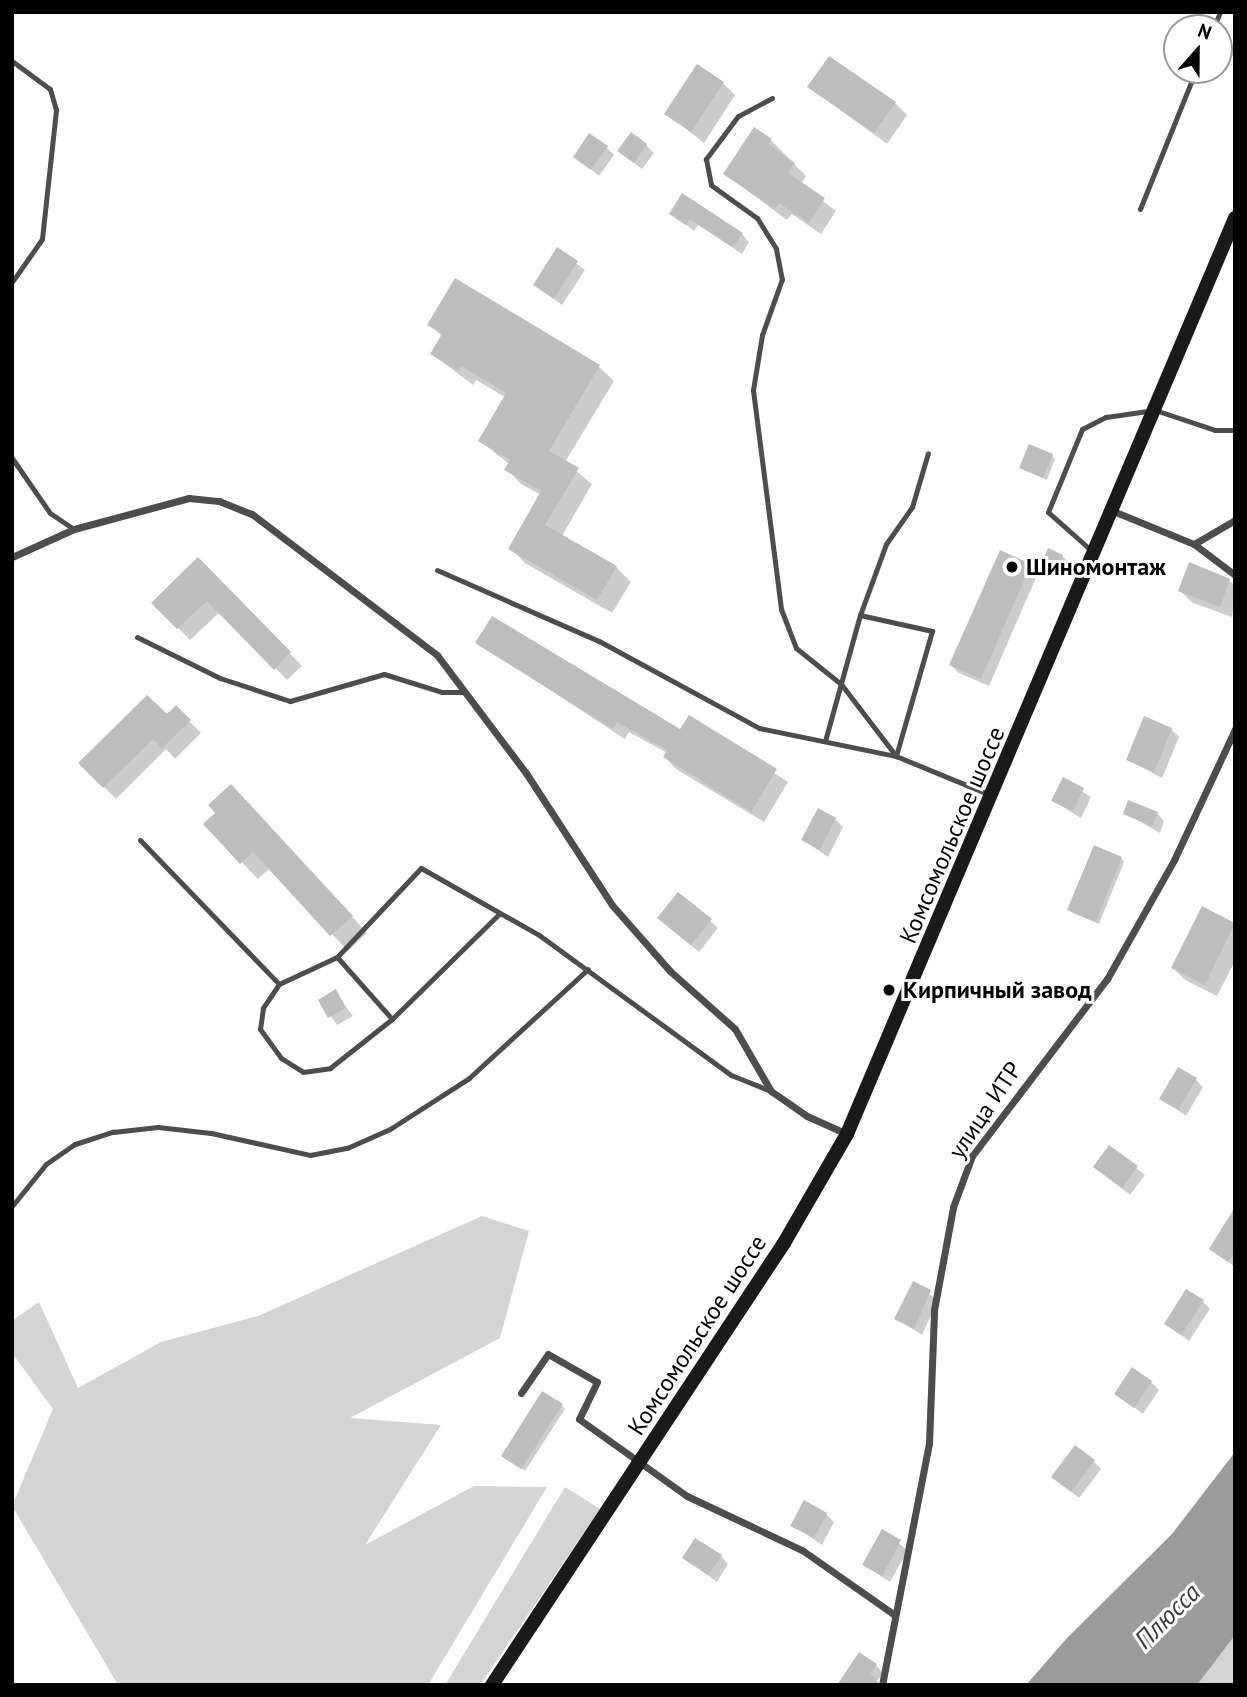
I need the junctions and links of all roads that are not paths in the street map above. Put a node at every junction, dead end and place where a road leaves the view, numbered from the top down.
1 (12, 61) edge
2 (1190, 84) edge
3 (772, 98) dead end
4 (1140, 209) dead end
5 (1235, 218) edge
6 (12, 282) edge
7 (1155, 410) junction
8 (1235, 430) edge
9 (928, 453) dead end
10 (12, 458) edge
11 (1113, 511) junction
12 (1235, 520) edge
13 (74, 529) junction
14 (1191, 543) junction
15 (1096, 554) junction
16 (12, 557) edge
17 (436, 570) dead end
18 (1235, 575) edge
19 (860, 615) junction
20 (137, 637) dead end
21 (841, 684) junction
22 (462, 692) junction
23 (1235, 729) edge
24 (825, 741) junction
25 (896, 756) junction
26 (993, 796) junction
27 (140, 840) dead end
28 (500, 913) junction
29 (337, 957) junction
30 (588, 968) junction
31 (279, 984) junction
32 (391, 1019) junction
33 (771, 1091) junction
34 (847, 1134) junction
35 (12, 1206) edge
36 (521, 1393) dead end
37 (640, 1466) junction
38 (895, 1615) junction
39 (492, 1685) edge
40 (882, 1685) edge

1 - 6 lane
2 - 4 lane
3 - 21 lane
5 - 7 main road, Комсомольское шоссе
7 - 8 lane
7 - 11 main road, Комсомольское шоссе
7 - 15 lane
9 - 19 lane
10 - 13 lane
11 - 14 street
11 - 15 main road, Комсомольское шоссе
12 - 14 street
13 - 16 street
13 - 22 street
14 - 18 street
15 - 26 main road, Комсомольское шоссе
17 - 24 lane
19 - 21 lane
19 - 25 lane
20 - 22 lane
21 - 24 lane
21 - 25 lane
22 - 33 street
23 - 38 street, улица ИТР
24 - 25 lane
25 - 26 lane
26 - 34 main road, Комсомольское шоссе
27 - 31 lane
28 - 29 lane
28 - 30 lane
28 - 32 lane
29 - 31 lane
29 - 32 lane
30 - 33 lane
30 - 35 lane
31 - 32 lane
33 - 34 street
34 - 37 main road, Комсомольское шоссе
36 - 37 street
37 - 38 street
37 - 39 main road, Комсомольское шоссе
38 - 40 street, улица ИТР

